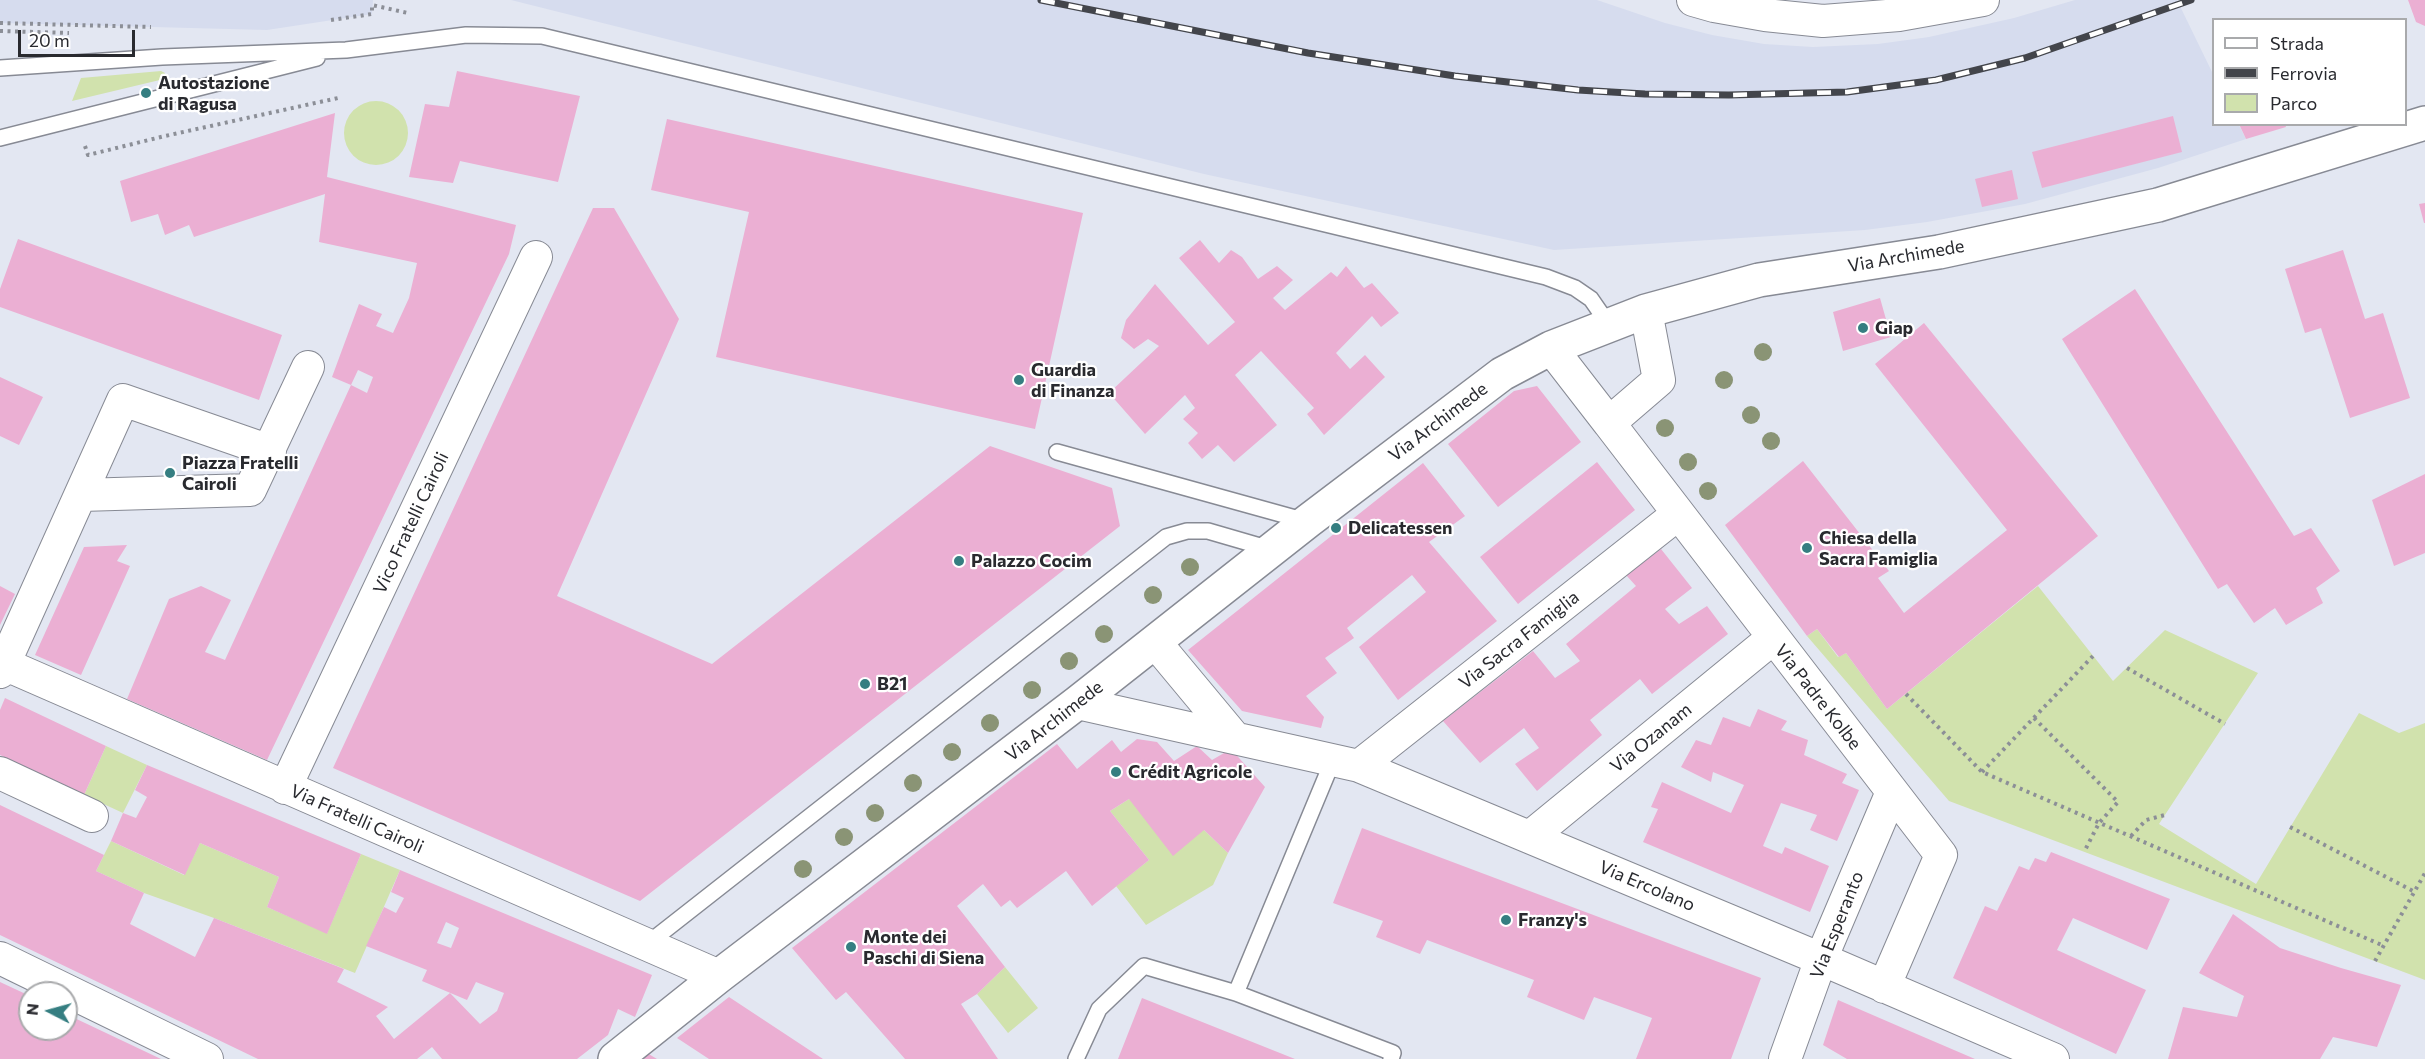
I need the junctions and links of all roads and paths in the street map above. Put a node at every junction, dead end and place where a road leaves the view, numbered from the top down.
1 (1693, 0) edge
2 (1975, 2) edge
3 (346, 50) junction
4 (0, 68) edge
5 (338, 98) dead end
6 (2425, 123) edge
7 (0, 138) edge
8 (85, 145) dead end
9 (536, 257) dead end
10 (1646, 311) junction
11 (1609, 325) junction
12 (1551, 348) junction
13 (308, 367) dead end
14 (1609, 423) junction
15 (270, 451) junction
16 (1057, 452) dead end
17 (81, 495) junction
18 (1678, 514) junction
19 (1308, 522) junction
20 (1272, 549) junction
21 (1773, 638) junction
22 (1155, 642) junction
23 (2093, 656) dead end
24 (2, 668) edge
25 (2127, 668) dead end
26 (1906, 694) dead end
27 (1077, 703) junction
28 (2034, 718) junction
29 (2225, 724) dead end
30 (1234, 736) junction
31 (1346, 763) junction
32 (1982, 772) junction
33 (0, 773) edge
34 (285, 788) junction
35 (1892, 792) junction
36 (2165, 815) dead end
37 (92, 816) dead end
38 (2099, 823) junction
39 (2290, 827) dead end
40 (2130, 836) junction
41 (1530, 837) junction
42 (2084, 852) dead end
43 (2425, 873) edge
44 (2415, 891) junction
45 (646, 945) junction
46 (2384, 946) junction
47 (0, 958) edge
48 (1821, 959) junction
49 (2375, 961) dead end
50 (719, 976) junction
51 (1884, 987) junction
52 (1236, 993) junction
53 (207, 1059) edge
54 (615, 1059) edge
55 (1076, 1059) edge
56 (1391, 1059) edge
57 (1785, 1059) edge
58 (2052, 1059) edge

1 - 2 street
3 - 4 lane
3 - 7 lane
3 - 11 lane
5 - 8 path
6 - 10 main road, Via Archimede
9 - 34 street, Vico Fratelli Cairoli
10 - 11 main road, Via Archimede
10 - 14 street
11 - 12 main road, Via Archimede
12 - 14 street, Via Padre Kolbe
12 - 19 main road, Via Archimede
13 - 15 street
14 - 18 street, Via Padre Kolbe
15 - 17 street
15 - 17 street
16 - 19 lane
17 - 24 street
18 - 21 street, Via Padre Kolbe
18 - 31 street, Via Sacra Famiglia
19 - 20 main road, Via Archimede
20 - 22 main road, Via Archimede
20 - 45 lane
21 - 35 street, Via Padre Kolbe
21 - 41 street, Via Ozanam
22 - 27 main road, Via Archimede
22 - 30 street
23 - 28 path
24 - 34 street, Via Fratelli Cairoli
25 - 29 path
26 - 32 path
27 - 30 street, Via Ercolano
27 - 50 main road, Via Archimede
28 - 32 path
28 - 38 path
30 - 31 street, Via Ercolano
31 - 41 street, Via Ercolano
31 - 52 lane
32 - 38 path
33 - 37 street
34 - 45 street, Via Fratelli Cairoli
35 - 48 street, Via Esperanto
35 - 51 street, Via Padre Kolbe
36 - 40 path
38 - 40 path
38 - 42 path
39 - 44 path
40 - 46 path
41 - 48 street, Via Ercolano
43 - 44 path
44 - 46 path
45 - 50 street, Via Fratelli Cairoli
46 - 49 path
47 - 53 street
48 - 51 street, Via Ercolano
48 - 57 street, Via Esperanto
50 - 54 main road, Via Archimede
51 - 58 street, Via Ercolano
52 - 55 lane
52 - 56 lane

